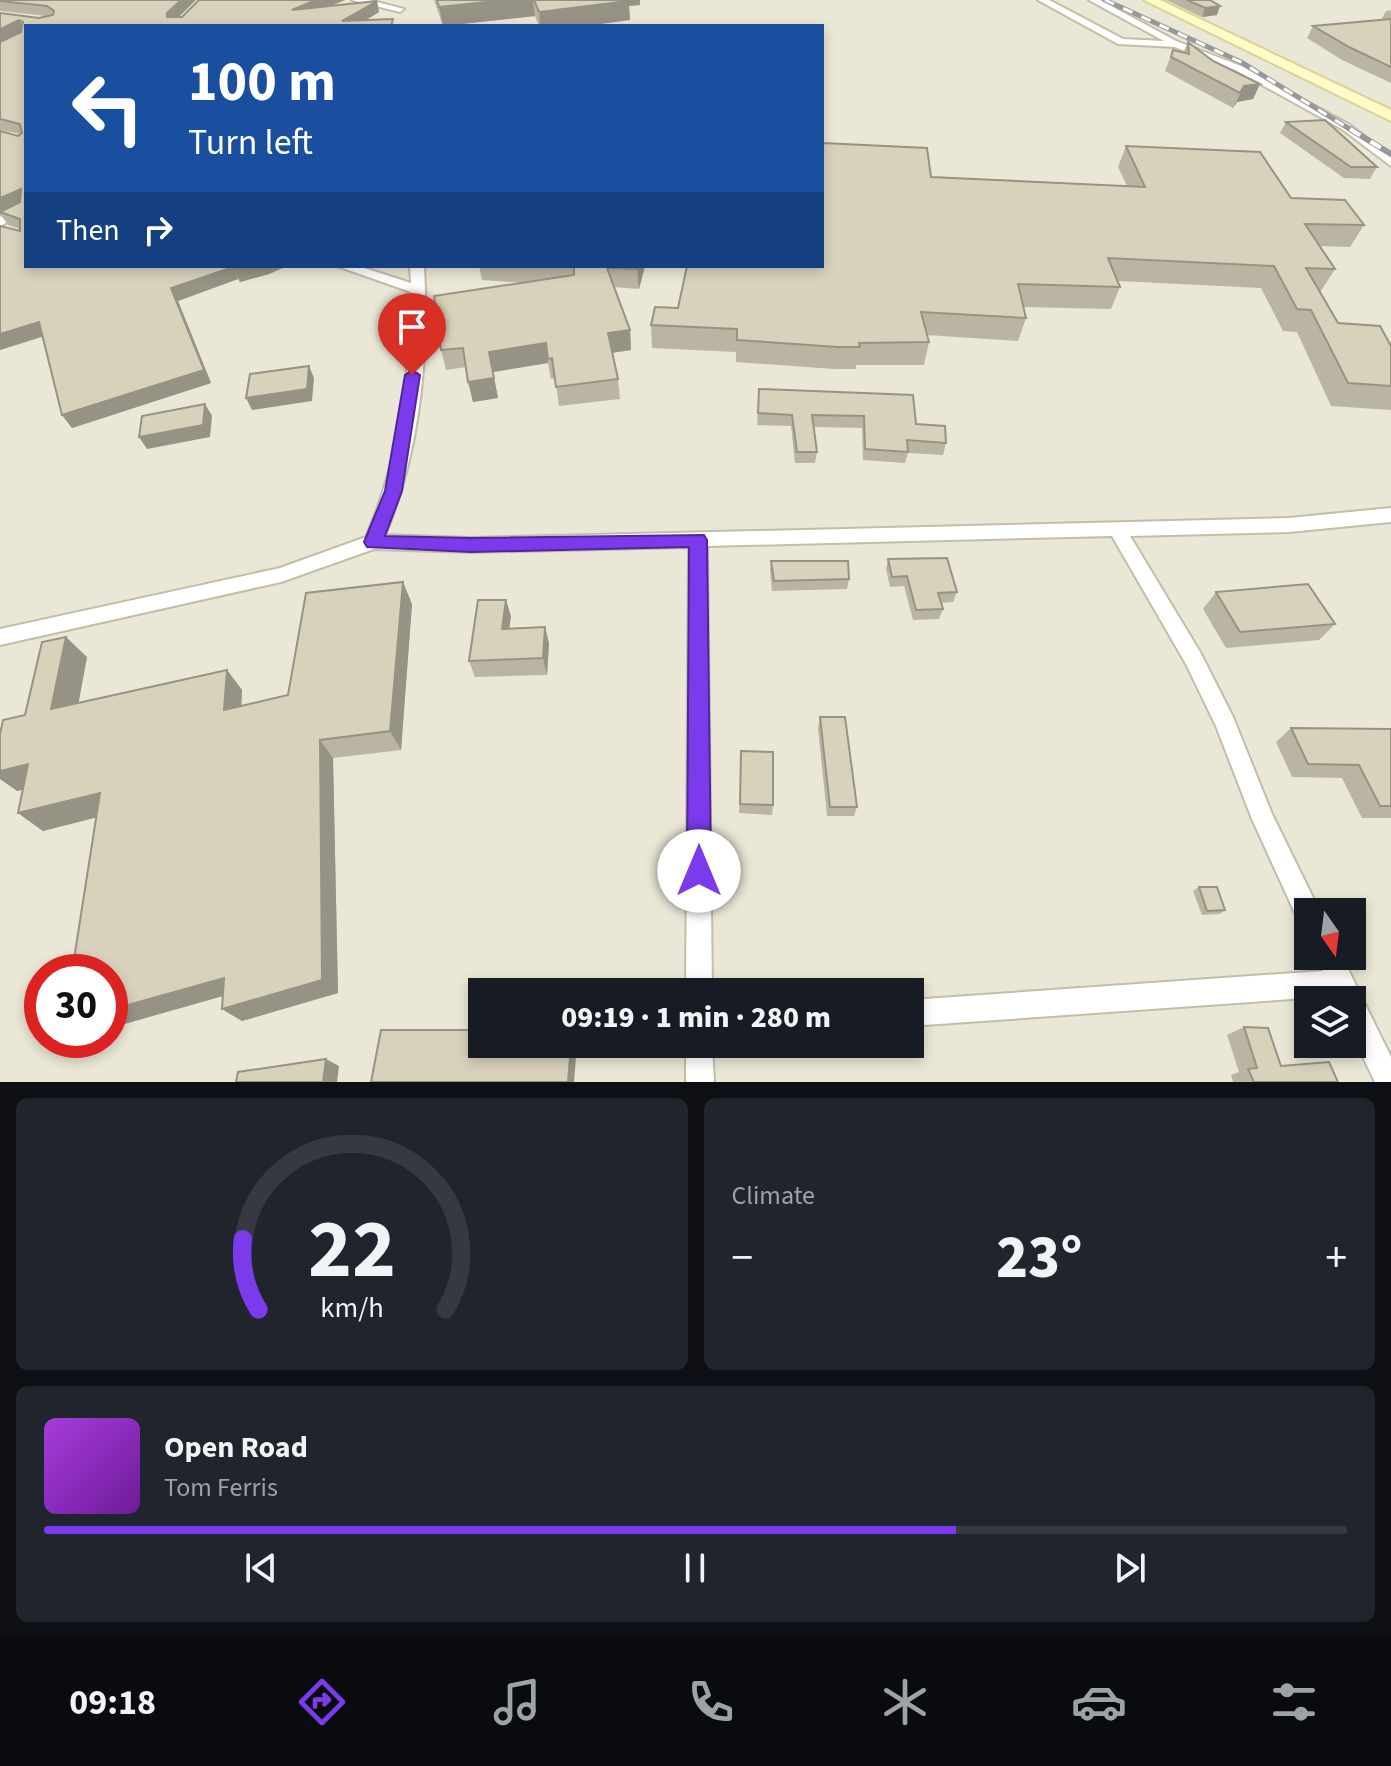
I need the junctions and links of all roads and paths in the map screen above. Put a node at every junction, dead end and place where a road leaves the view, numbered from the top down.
1 (356, 0) edge
2 (1042, 0) edge
3 (1093, 0) edge
4 (1150, 0) edge
5 (401, 8) edge
6 (1188, 46) junction
7 (1390, 115) edge
8 (1391, 163) edge
9 (24, 209) edge
10 (3, 228) edge
11 (350, 268) edge
12 (417, 268) edge
13 (419, 290) junction
14 (1391, 515) edge
15 (1116, 528) junction
16 (698, 540) junction
17 (373, 542) junction
18 (0, 637) edge
19 (1301, 898) edge
20 (699, 978) edge
21 (1294, 998) edge
22 (924, 1012) edge
23 (1366, 1034) edge
24 (699, 1058) edge
25 (700, 1082) edge
26 (1389, 1082) edge

1 - 5 street
2 - 6 street
3 - 6 street
4 - 7 street
6 - 8 street
9 - 10 street
11 - 13 street
12 - 13 street
13 - 17 street
14 - 15 street
15 - 16 street
15 - 19 street
16 - 17 street
16 - 20 street
17 - 18 street
21 - 22 street
23 - 26 street
24 - 25 street

